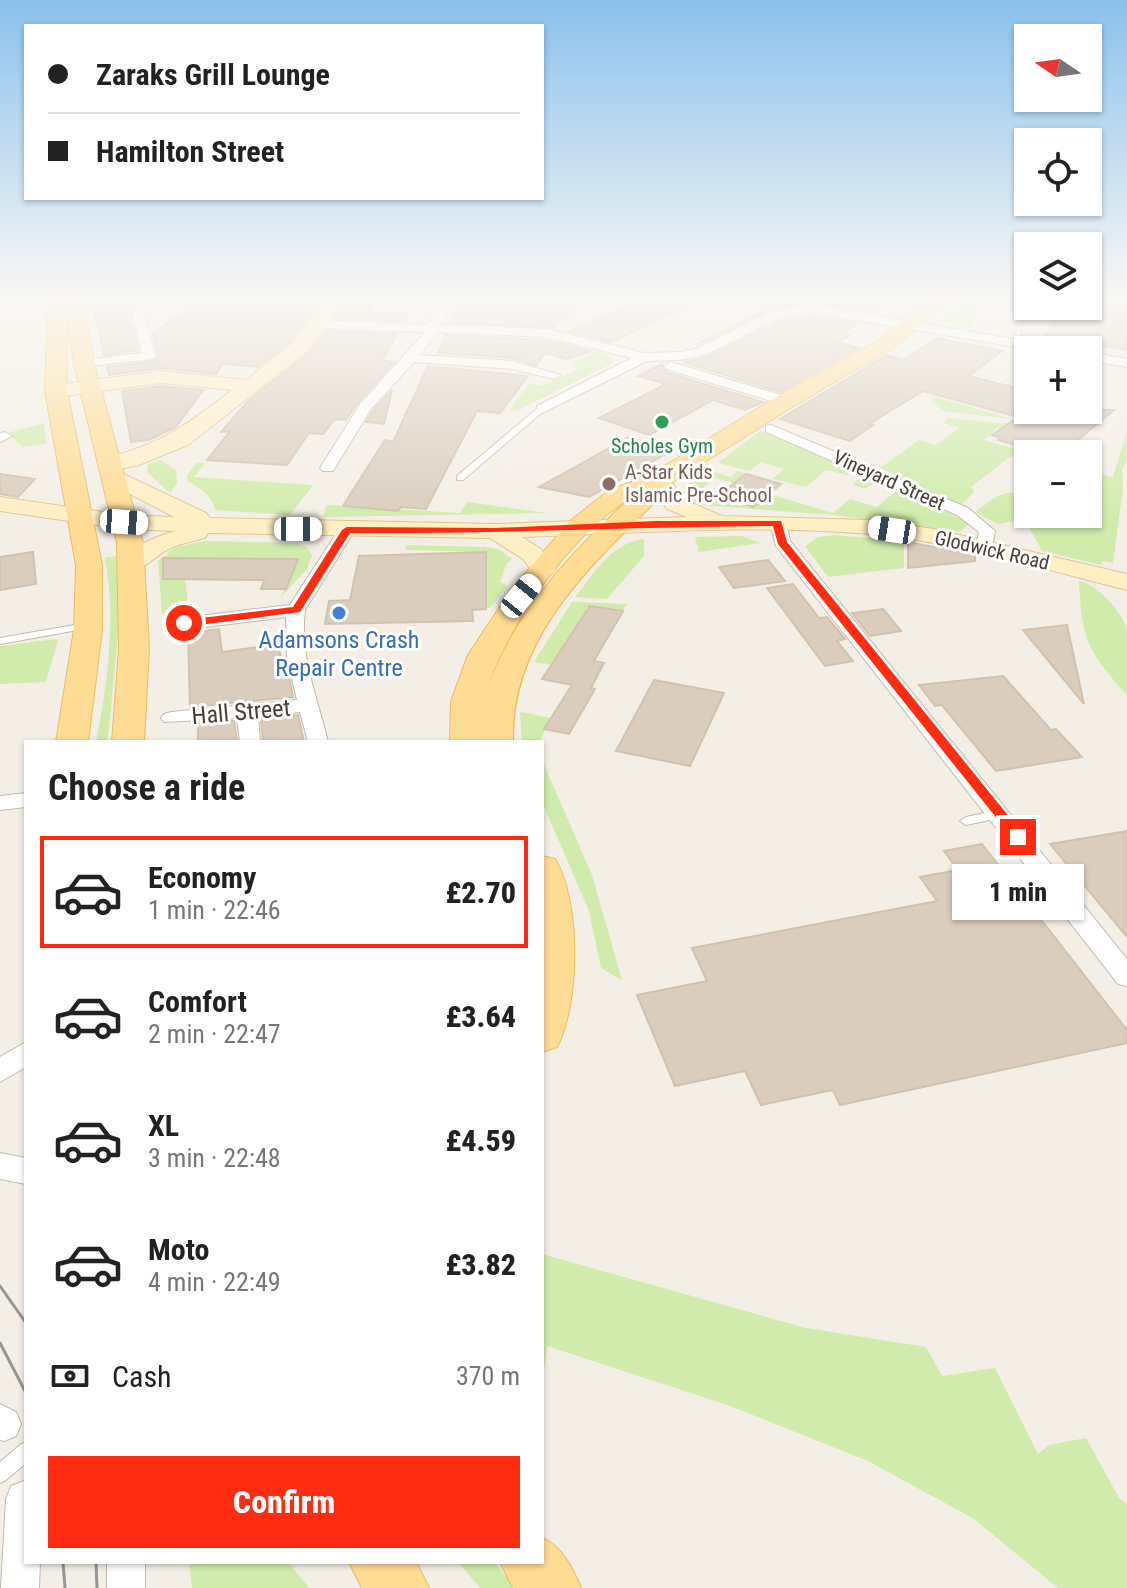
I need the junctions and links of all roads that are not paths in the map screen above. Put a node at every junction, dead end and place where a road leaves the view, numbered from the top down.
1 (58, 374) edge
2 (90, 374) edge
3 (266, 374) edge
4 (395, 374) edge
5 (550, 374) edge
6 (610, 374) edge
7 (699, 374) edge
8 (833, 374) edge
9 (87, 375) junction
10 (554, 375) joint
11 (539, 381) dead end
12 (251, 386) junction
13 (56, 391) junction
14 (786, 401) junction
15 (542, 409) joint
16 (771, 429) dead end
17 (328, 468) dead end
18 (112, 470) junction
19 (74, 478) junction
20 (460, 478) dead end
21 (659, 480) junction
22 (8, 505) edge
23 (81, 517) junction
24 (124, 522) junction
25 (726, 523) junction
26 (778, 523) junction
27 (616, 526) junction
28 (223, 527) junction
29 (578, 527) junction
30 (347, 530) junction
31 (495, 531) junction
32 (984, 548) junction
33 (132, 563) junction
34 (543, 569) junction
35 (1127, 582) edge
36 (296, 610) junction
37 (174, 625) dead end
38 (88, 626) junction
39 (0, 641) edge
40 (310, 705) junction
41 (247, 712) junction
42 (171, 718) dead end
43 (72, 740) edge
44 (128, 740) edge
45 (250, 740) edge
46 (318, 740) edge
47 (466, 740) edge
48 (497, 740) edge
49 (24, 800) edge
50 (0, 803) edge
51 (1000, 814) junction
52 (966, 821) dead end
53 (544, 879) edge
54 (1127, 977) edge
55 (544, 1027) edge
56 (24, 1054) edge
57 (0, 1071) edge
58 (0, 1166) edge
59 (24, 1171) edge
60 (24, 1456) edge
61 (12, 1487) edge
62 (126, 1564) edge
63 (380, 1564) edge
64 (531, 1564) edge
65 (20, 1588) edge
66 (126, 1588) edge
67 (399, 1588) edge
68 (551, 1588) edge

1 - 13 main road
2 - 9 street
3 - 12 main road
4 - 17 street
5 - 10 street
6 - 15 street
7 - 14 street
8 - 14 main road
9 - 12 main road
9 - 13 main road
9 - 18 main road
10 - 11 street
12 - 18 main road
13 - 19 main road
14 - 21 main road
15 - 20 lane
16 - 32 street, Vineyard Street
18 - 24 main road
18 - 28 main road
19 - 22 main road
19 - 23 main road
21 - 25 main road
21 - 27 main road
21 - 29 main road
22 - 23 main road
23 - 24 main road
23 - 38 main road
24 - 28 main road
24 - 33 main road
25 - 26 main road, Glodwick Road
25 - 27 main road, Glodwick Road
26 - 32 main road, Glodwick Road
26 - 51 street
27 - 29 main road, Glodwick Road
27 - 48 main road
28 - 30 main road, Glodwick Road
28 - 33 main road
29 - 31 main road, Glodwick Road
29 - 34 main road
30 - 31 main road, Glodwick Road
30 - 36 street
31 - 34 main road
32 - 35 main road, Glodwick Road
33 - 44 main road
34 - 47 main road
36 - 37 street
36 - 40 street
38 - 39 lane
38 - 43 main road
40 - 41 street, Hall Street
40 - 46 street
41 - 42 street, Hall Street
41 - 45 street
49 - 50 street
51 - 52 lane
51 - 54 street
53 - 55 main road
56 - 57 street
58 - 59 street
60 - 61 lane
61 - 65 street
62 - 66 street
63 - 67 main road
64 - 68 main road

